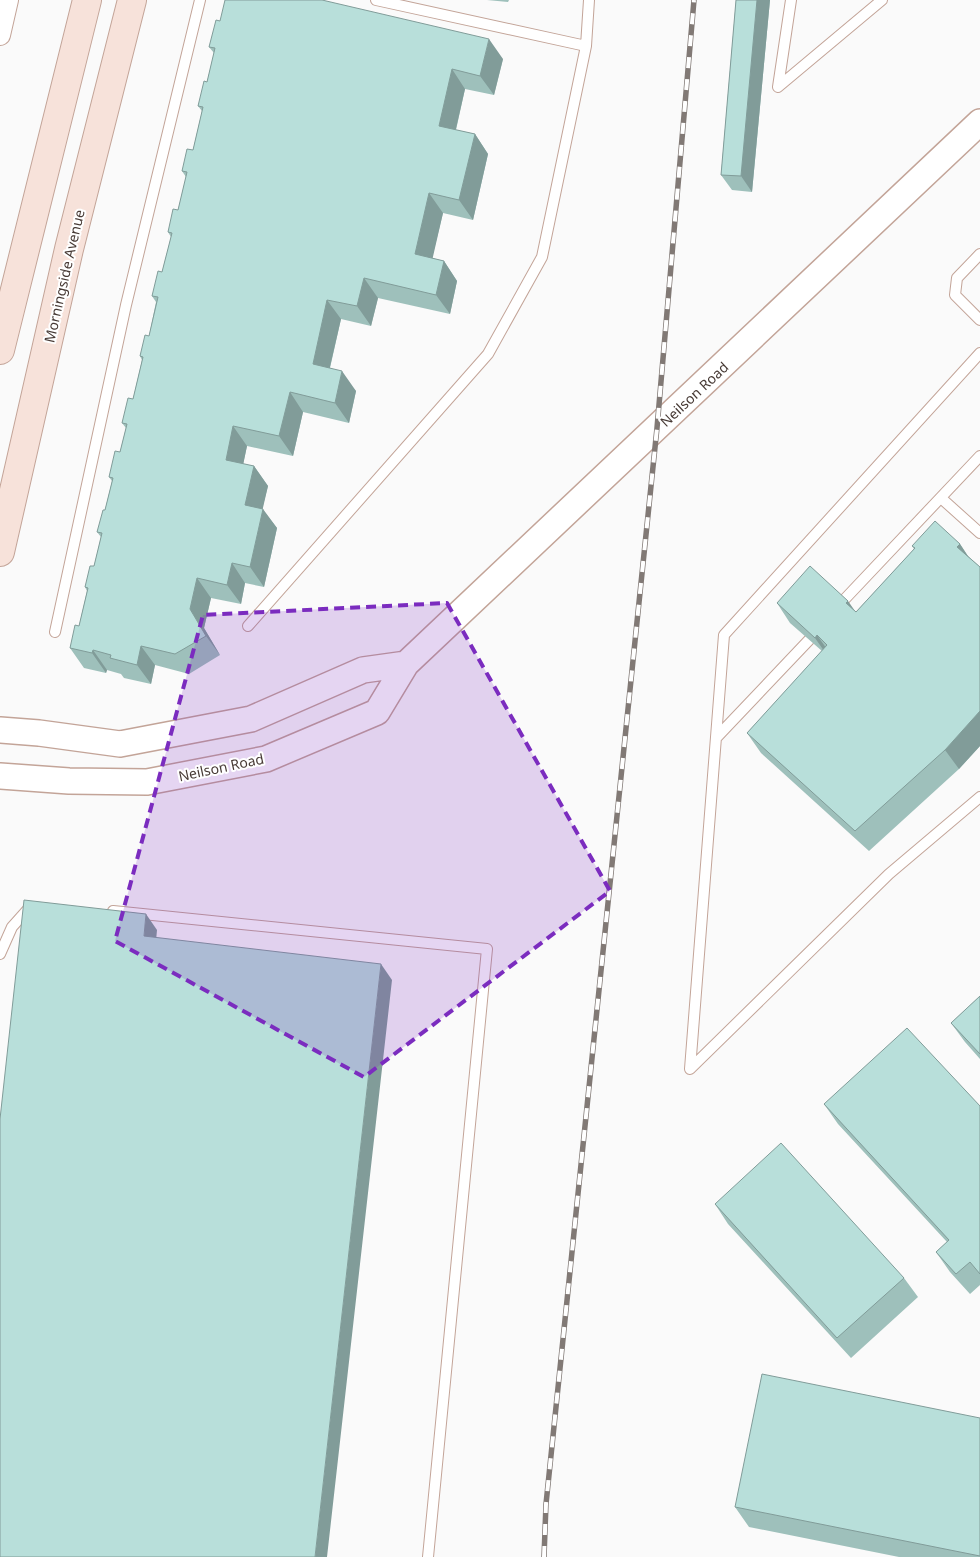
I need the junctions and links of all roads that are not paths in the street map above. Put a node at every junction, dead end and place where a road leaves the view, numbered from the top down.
1 (8, 0) edge
2 (88, 0) edge
3 (132, 0) edge
4 (200, 0) edge
5 (376, 0) edge
6 (589, 0) edge
7 (791, 0) edge
8 (882, 0) edge
9 (0, 35) edge
10 (586, 46) junction
11 (980, 122) edge
12 (28, 239) junction
13 (70, 249) junction
14 (980, 254) edge
15 (980, 320) edge
16 (0, 350) edge
17 (980, 353) edge
18 (980, 456) edge
19 (941, 498) junction
20 (980, 533) edge
21 (0, 552) edge
22 (842, 602) edge
23 (248, 626) dead end
24 (55, 632) dead end
25 (809, 640) edge
26 (406, 664) junction
27 (0, 730) edge
28 (716, 738) junction
29 (0, 776) edge
30 (980, 797) edge
31 (44, 907) edge
32 (98, 909) edge
33 (0, 954) edge
34 (428, 1557) edge

1 - 9 street
2 - 12 main road
3 - 13 main road, Morningside Avenue
4 - 24 lane
5 - 10 lane
6 - 10 lane
7 - 8 lane
10 - 23 lane
11 - 26 street, Neilson Road
12 - 13 main road
12 - 16 main road
13 - 21 main road, Morningside Avenue
14 - 15 lane
17 - 28 lane
18 - 19 lane
19 - 20 lane
19 - 22 lane
25 - 28 lane
26 - 27 street
26 - 29 street, Neilson Road
28 - 30 lane
31 - 33 lane
32 - 34 lane

